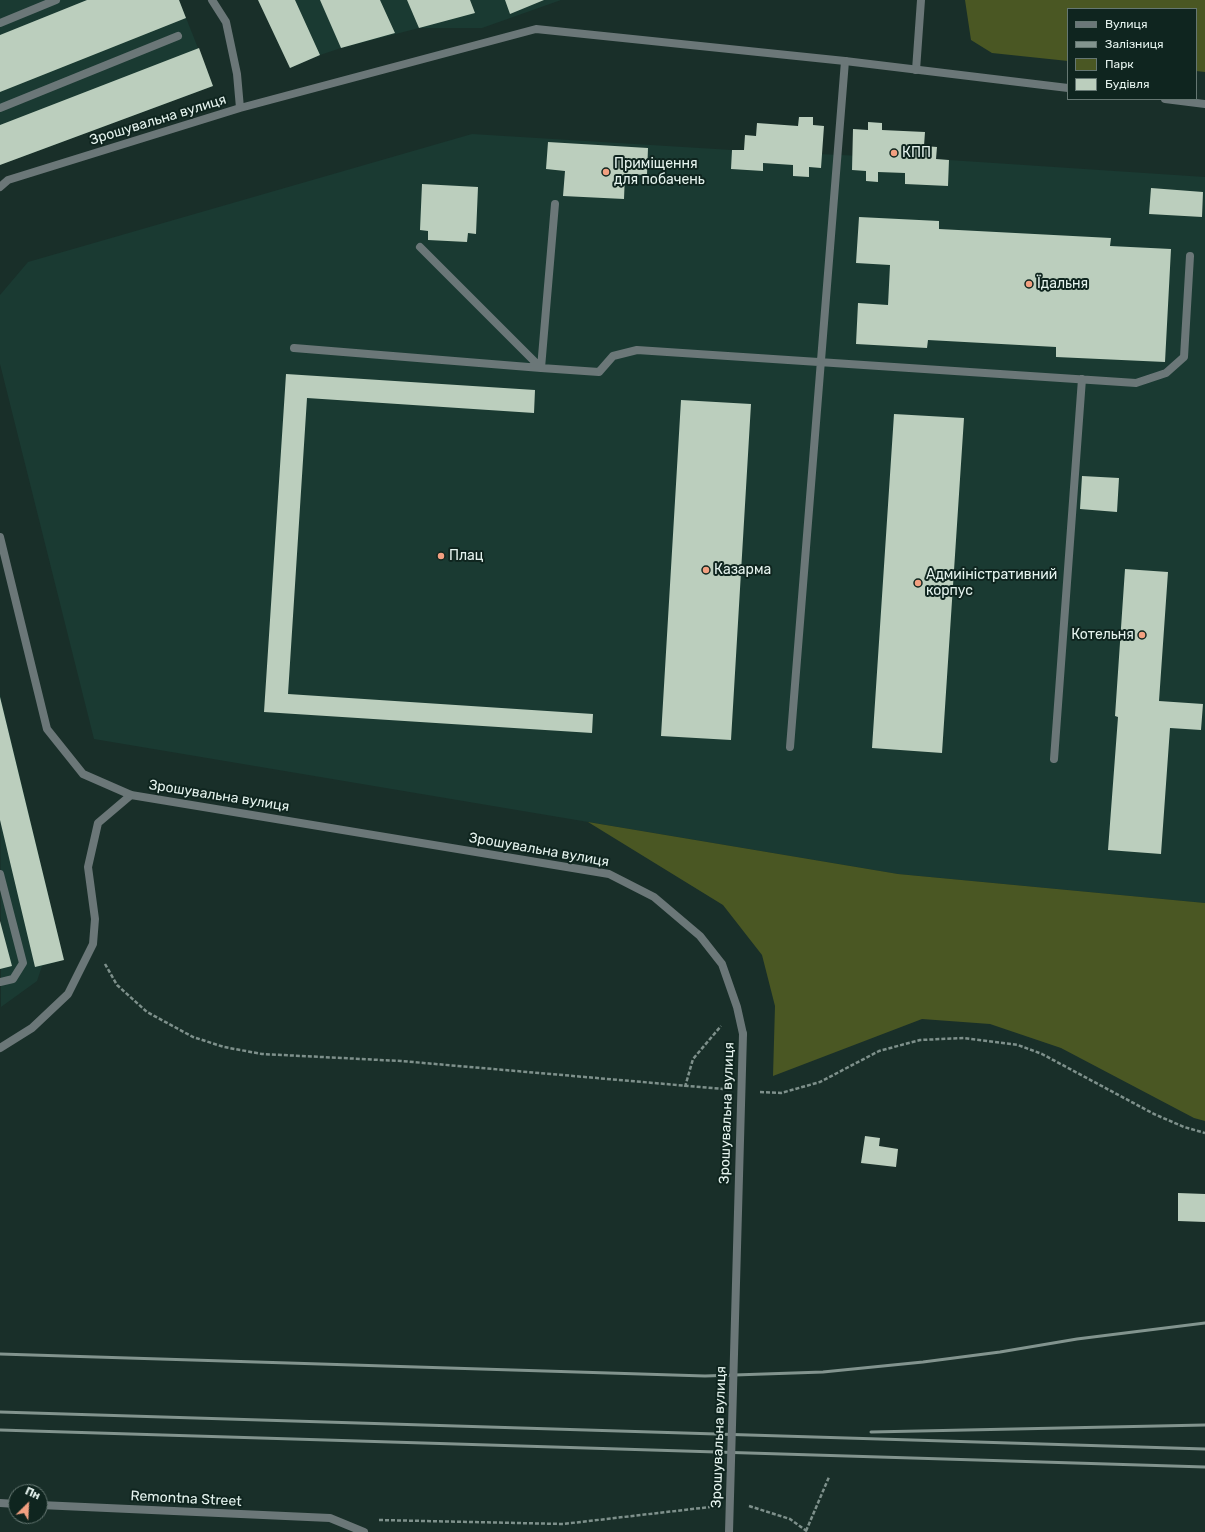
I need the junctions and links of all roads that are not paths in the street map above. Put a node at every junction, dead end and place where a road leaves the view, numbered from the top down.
1 (56, 0) edge
2 (212, 0) edge
3 (921, 0) edge
4 (0, 23) edge
5 (178, 36) dead end
6 (844, 61) junction
7 (916, 70) junction
8 (1067, 88) edge
9 (1173, 100) edge
10 (1205, 104) edge
11 (0, 108) edge
12 (240, 108) junction
13 (0, 187) edge
14 (555, 204) dead end
15 (420, 246) dead end
16 (1190, 256) dead end
17 (294, 348) dead end
18 (821, 362) junction
19 (541, 368) junction
20 (1082, 379) junction
21 (0, 538) edge
22 (790, 747) dead end
23 (1054, 759) dead end
24 (131, 795) junction
25 (0, 874) edge
26 (0, 982) edge
27 (0, 1048) edge
28 (48, 1505) edge
29 (364, 1532) edge
30 (730, 1532) edge

1 - 4 street
2 - 12 street, Зрошувальна вулиця
3 - 7 street
5 - 11 street
6 - 7 street
6 - 12 street
6 - 18 street
7 - 8 street
9 - 10 street
12 - 13 street, Зрошувальна вулиця
14 - 19 street
15 - 19 street
16 - 20 street
17 - 19 street
18 - 19 street
18 - 20 street
18 - 22 street
20 - 23 street
21 - 24 street, Зрошувальна вулиця
24 - 27 street
24 - 30 street, Зрошувальна вулиця, bridge
25 - 26 street
28 - 29 street, Remontna Street

